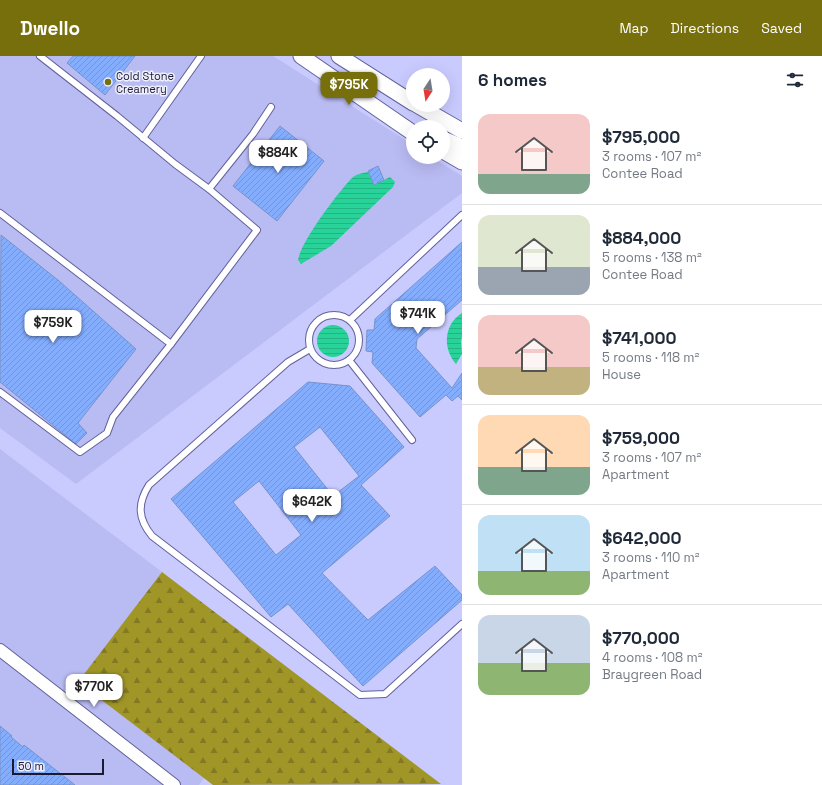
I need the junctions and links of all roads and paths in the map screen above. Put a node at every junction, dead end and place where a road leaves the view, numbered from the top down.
1 (40, 56) edge
2 (201, 56) edge
3 (301, 56) edge
4 (339, 56) edge
5 (406, 99) edge
6 (271, 107) dead end
7 (428, 112) edge
8 (406, 128) edge
9 (462, 131) edge
10 (143, 138) junction
11 (450, 143) edge
12 (462, 147) edge
13 (450, 155) edge
14 (462, 162) edge
15 (209, 190) junction
16 (0, 213) edge
17 (462, 215) edge
18 (350, 320) junction
19 (171, 344) junction
20 (310, 349) junction
21 (349, 360) junction
22 (0, 392) edge
23 (412, 440) dead end
24 (462, 624) edge
25 (0, 650) edge
26 (174, 785) edge

1 - 10 lane
2 - 10 lane
3 - 8 street
4 - 5 street
6 - 15 lane
7 - 9 street
10 - 15 lane
11 - 12 street
13 - 14 street
15 - 19 lane
16 - 19 lane
17 - 18 lane
18 - 20 lane
18 - 21 lane
19 - 22 lane
20 - 21 lane
20 - 24 lane
21 - 23 lane
25 - 26 street

